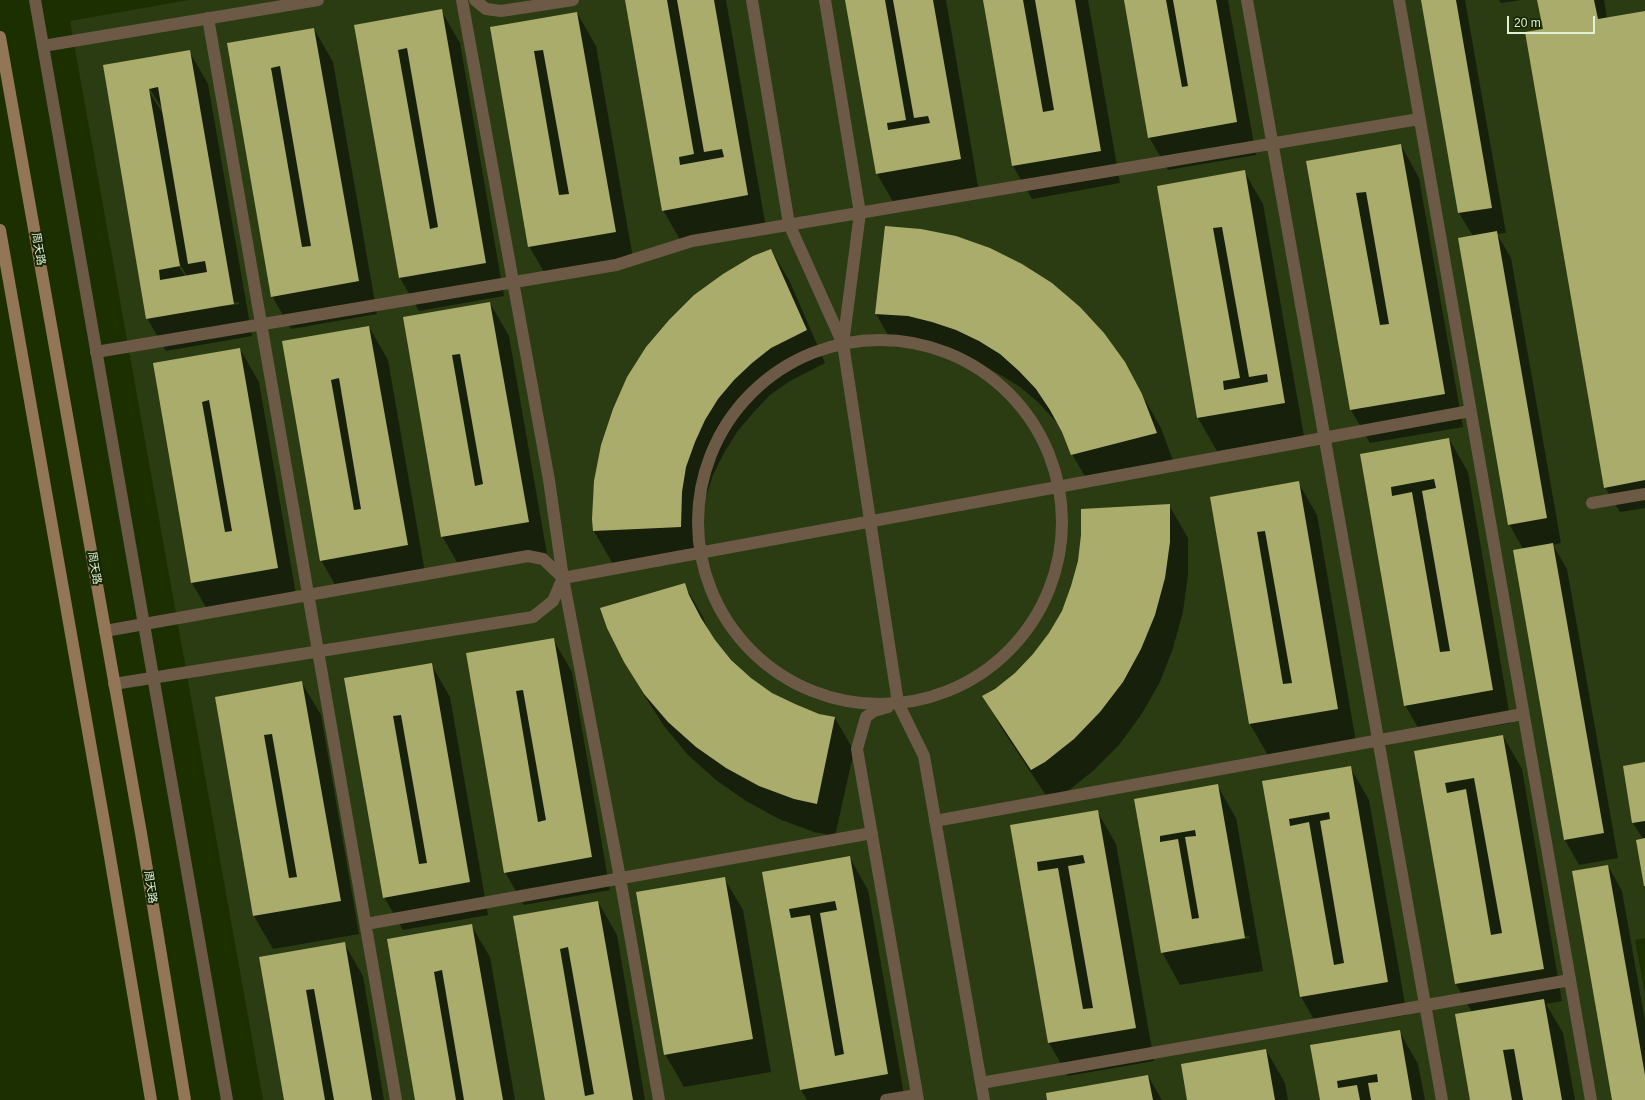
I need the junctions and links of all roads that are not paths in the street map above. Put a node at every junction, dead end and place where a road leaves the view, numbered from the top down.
1 (35, 0) edge
2 (318, 0) edge
3 (462, 0) edge
4 (474, 0) edge
5 (573, 0) edge
6 (752, 0) edge
7 (825, 0) edge
8 (1248, 0) edge
9 (1399, 0) edge
10 (208, 18) junction
11 (0, 37) edge
12 (43, 46) junction
13 (1420, 120) junction
14 (1273, 144) junction
15 (860, 213) junction
16 (789, 224) junction
17 (0, 230) edge
18 (513, 282) junction
19 (261, 324) junction
20 (843, 344) junction
21 (96, 352) junction
22 (1470, 411) junction
23 (1325, 438) junction
24 (1058, 487) junction
25 (1645, 495) edge
26 (1592, 503) dead end
27 (870, 521) junction
28 (701, 552) junction
29 (563, 578) junction
30 (308, 595) junction
31 (144, 624) junction
32 (105, 631) junction
33 (318, 652) junction
34 (153, 678) junction
35 (114, 684) junction
36 (898, 703) junction
37 (1523, 714) junction
38 (1379, 741) junction
39 (935, 821) junction
40 (872, 833) junction
41 (620, 878) junction
42 (366, 924) junction
43 (1570, 980) junction
44 (1425, 1006) junction
45 (981, 1083) junction
46 (918, 1097) edge
47 (151, 1100) edge
48 (185, 1100) edge
49 (226, 1100) edge
50 (396, 1100) edge
51 (659, 1100) edge
52 (886, 1100) edge
53 (984, 1100) edge
54 (1442, 1100) edge
55 (1591, 1100) edge

1 - 12 street
2 - 10 street
3 - 18 street
4 - 5 street
6 - 16 street
7 - 15 street
8 - 14 street
9 - 13 street
10 - 12 street
10 - 19 street
11 - 32 street, 周天路
12 - 21 street
13 - 14 street
13 - 22 street
14 - 15 street
14 - 23 street
15 - 16 street
15 - 20 street
16 - 18 street
16 - 20 street
17 - 47 street
18 - 19 street
18 - 29 street
19 - 21 street
19 - 30 street
20 - 24 street
20 - 27 street
20 - 28 street
21 - 31 street
22 - 23 street
22 - 37 street
23 - 24 street
23 - 38 street
24 - 27 street
24 - 36 street
25 - 26 street
27 - 28 street
27 - 36 street
28 - 29 street
28 - 36 street
29 - 30 street
29 - 33 street
29 - 41 street
30 - 31 street
30 - 33 street
31 - 32 street
31 - 34 street
32 - 35 street, 周天路
33 - 34 street
33 - 42 street
34 - 35 street
34 - 49 street
35 - 48 street, 周天路
36 - 39 street
36 - 40 street
37 - 38 street
37 - 43 street
38 - 39 street
38 - 44 street
39 - 45 street
40 - 41 street
40 - 46 street
41 - 42 street
41 - 51 street
42 - 50 street
43 - 44 street
43 - 55 street
44 - 45 street
44 - 54 street
45 - 53 street
46 - 52 street

